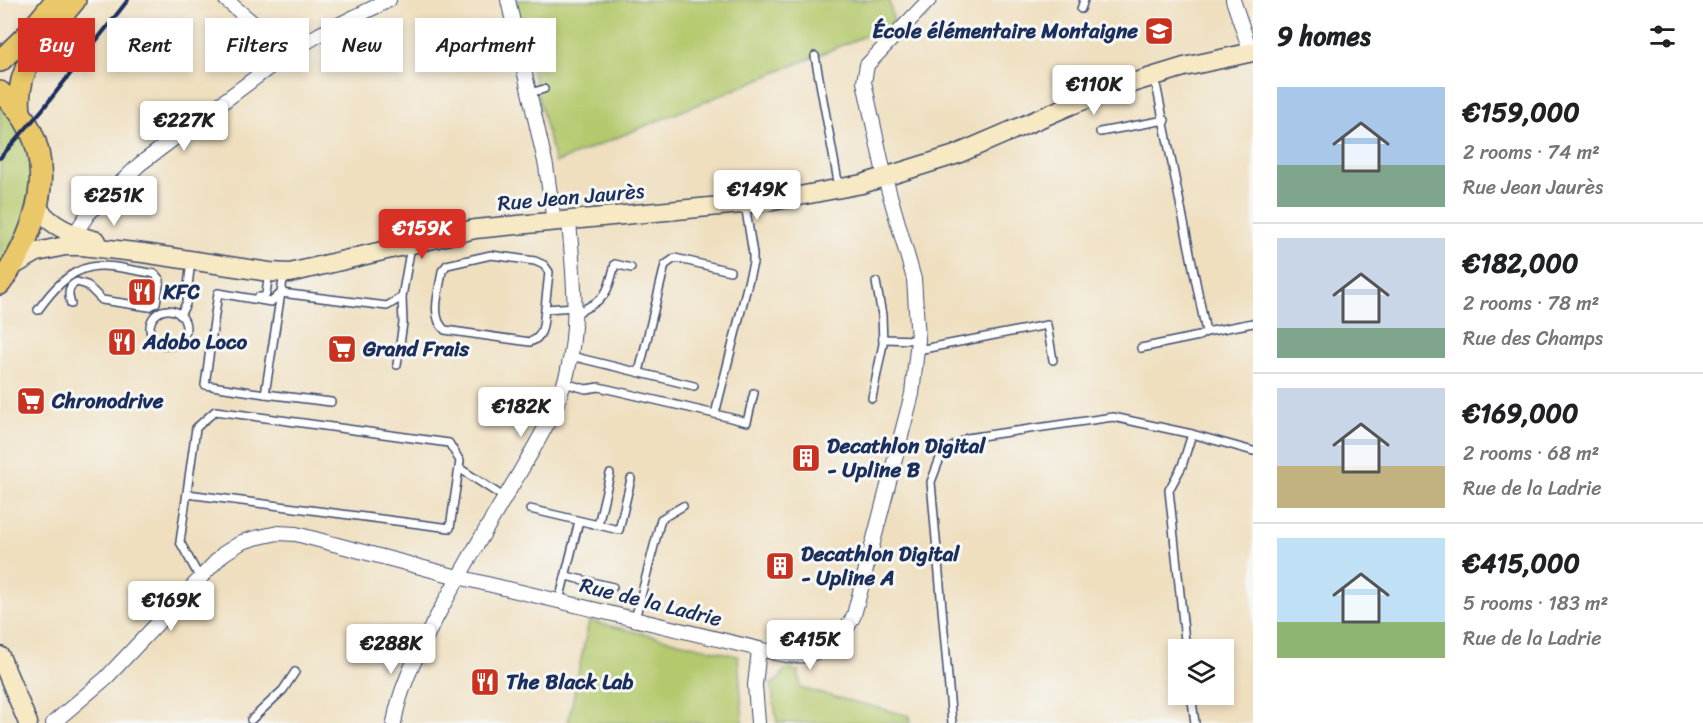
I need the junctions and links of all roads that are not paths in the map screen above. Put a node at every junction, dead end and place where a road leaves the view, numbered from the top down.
1 (56, 0) edge
2 (75, 0) edge
3 (226, 0) edge
4 (389, 0) edge
5 (508, 0) edge
6 (929, 0) edge
7 (1084, 0) edge
8 (1233, 0) edge
9 (1081, 9) dead end
10 (247, 18) edge
11 (309, 41) edge
12 (1252, 52) edge
13 (815, 56) dead end
14 (0, 61) edge
15 (263, 72) edge
16 (1155, 76) junction
17 (544, 89) dead end
18 (0, 92) edge
19 (530, 93) junction
20 (20, 112) junction
21 (1165, 120) junction
22 (1100, 132) dead end
23 (885, 178) junction
24 (840, 190) junction
25 (745, 204) junction
26 (37, 207) junction
27 (561, 221) junction
28 (76, 234) junction
29 (412, 244) junction
30 (61, 247) junction
31 (142, 253) junction
32 (191, 260) junction
33 (12, 266) junction
34 (631, 268) dead end
35 (730, 271) dead end
36 (277, 273) junction
37 (876, 282) dead end
38 (0, 284) edge
39 (281, 292) junction
40 (253, 297) junction
41 (402, 297) junction
42 (71, 304) dead end
43 (545, 309) junction
44 (38, 310) dead end
45 (575, 310) junction
46 (180, 315) junction
47 (1253, 323) edge
48 (1206, 332) junction
49 (883, 339) junction
50 (918, 345) junction
51 (1141, 348) dead end
52 (571, 356) junction
53 (1053, 360) dead end
54 (397, 365) dead end
55 (639, 372) junction
56 (564, 383) junction
57 (694, 386) dead end
58 (754, 393) dead end
59 (265, 394) junction
60 (872, 398) dead end
61 (331, 402) dead end
62 (715, 414) junction
63 (1192, 434) junction
64 (1253, 451) edge
65 (459, 468) junction
66 (610, 474) dead end
67 (632, 479) dead end
68 (187, 494) junction
69 (505, 498) junction
70 (683, 506) dead end
71 (530, 509) dead end
72 (579, 521) junction
73 (598, 525) junction
74 (566, 576) junction
75 (458, 577) junction
76 (200, 578) junction
77 (613, 586) dead end
78 (560, 601) junction
79 (635, 619) junction
80 (1185, 639) edge
81 (759, 650) junction
82 (0, 656) edge
83 (295, 672) dead end
84 (1193, 705) edge
85 (251, 720) dead end
86 (28, 723) edge
87 (52, 723) edge
88 (394, 723) edge
89 (758, 723) edge
90 (952, 723) edge
91 (1195, 723) edge

1 - 14 main road
2 - 20 main road
3 - 10 street
4 - 11 street
5 - 19 street
6 - 23 street, Rue de la Ladrie
7 - 9 lane
8 - 12 street
12 - 16 street, Rue Jean Jaurès
13 - 24 lane
15 - 28 street
16 - 21 lane
16 - 23 street, Rue Jean Jaurès
17 - 19 lane
18 - 20 main road
19 - 27 street
20 - 26 main road
21 - 22 lane
21 - 48 lane
23 - 24 street, Rue Jean Jaurès
23 - 50 street, Rue de la Ladrie
24 - 25 street, Rue Jean Jaurès
25 - 27 street, Rue Jean Jaurès
25 - 62 lane
26 - 28 street, Rue Jean Jaurès
26 - 33 main road
27 - 29 street, Rue Jean Jaurès
27 - 45 street
28 - 30 street
28 - 31 street, Rue Jean Jaurès
29 - 36 street, Rue Jean Jaurès
29 - 41 lane
30 - 31 street, Rue Jean Jaurès
30 - 33 street, Rue Jean Jaurès
31 - 32 street, Rue Jean Jaurès
32 - 36 street, Rue Jean Jaurès
32 - 46 lane
33 - 38 main road
34 - 45 lane
35 - 55 lane
36 - 39 lane
36 - 40 lane
37 - 49 lane
39 - 40 lane
39 - 41 lane
39 - 59 lane
40 - 59 lane
41 - 54 lane
42 - 44 lane
43 - 43 lane
43 - 45 lane
45 - 52 street
46 - 46 lane
47 - 48 lane
48 - 51 lane
49 - 50 lane
49 - 60 lane
50 - 53 lane
50 - 81 street, Rue de la Ladrie
52 - 55 lane
52 - 56 street
55 - 57 lane
56 - 62 lane
56 - 69 street
58 - 62 lane
59 - 61 lane
63 - 64 lane
63 - 80 lane
63 - 90 lane
65 - 68 lane
65 - 68 lane
65 - 69 lane
66 - 73 lane
67 - 73 lane
68 - 76 lane
69 - 75 street
70 - 79 lane
71 - 72 lane
72 - 73 lane
72 - 74 lane
74 - 77 lane
74 - 78 lane
75 - 76 street, Rue de la Ladrie
75 - 78 street, Rue de la Ladrie
75 - 88 street
76 - 87 street, Rue de la Ladrie
78 - 79 street, Rue de la Ladrie
79 - 81 street, Rue de la Ladrie
81 - 89 street
82 - 86 street
83 - 85 lane
84 - 91 lane

